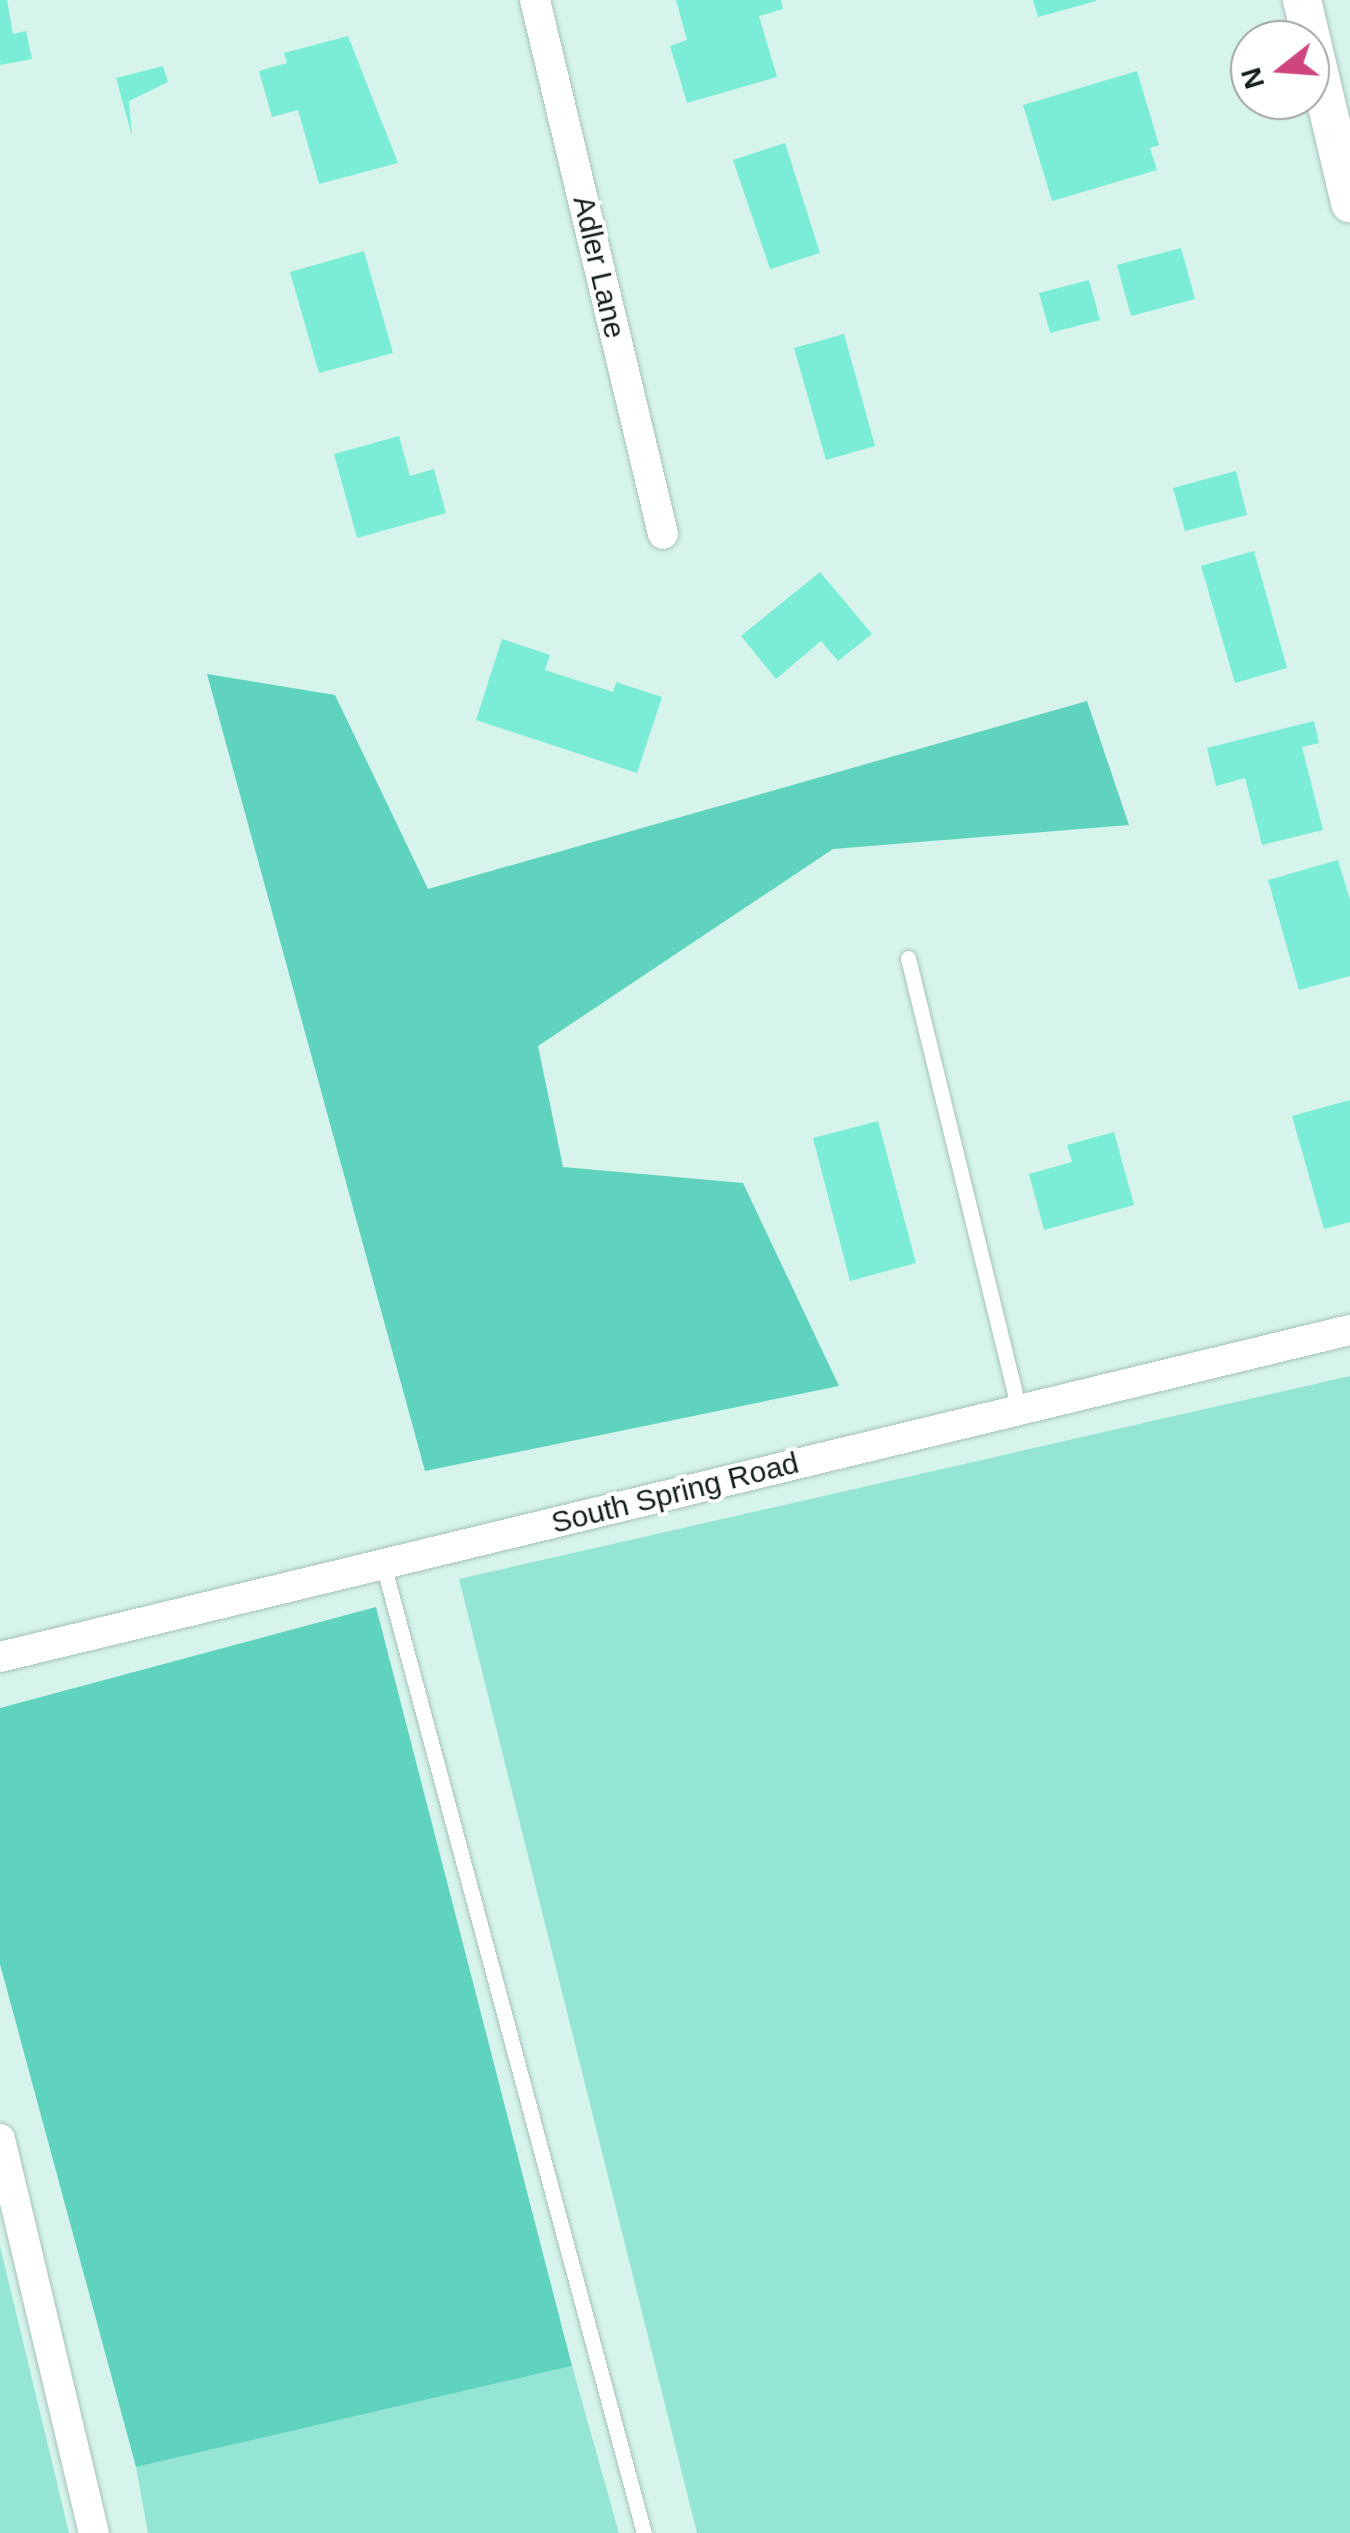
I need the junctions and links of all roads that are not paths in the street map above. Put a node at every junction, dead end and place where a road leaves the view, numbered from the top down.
1 (535, 0) edge
2 (1302, 0) edge
3 (1350, 203) edge
4 (663, 534) dead end
5 (908, 958) dead end
6 (1350, 1330) edge
7 (1019, 1410) junction
8 (383, 1564) junction
9 (0, 1657) edge
10 (0, 2139) edge
11 (94, 2533) edge
12 (644, 2533) edge

1 - 4 street, Adler Lane
2 - 3 street
5 - 7 lane
6 - 7 street, South Spring Road
7 - 8 street, South Spring Road
8 - 9 street, South Spring Road
8 - 12 lane
10 - 11 street

